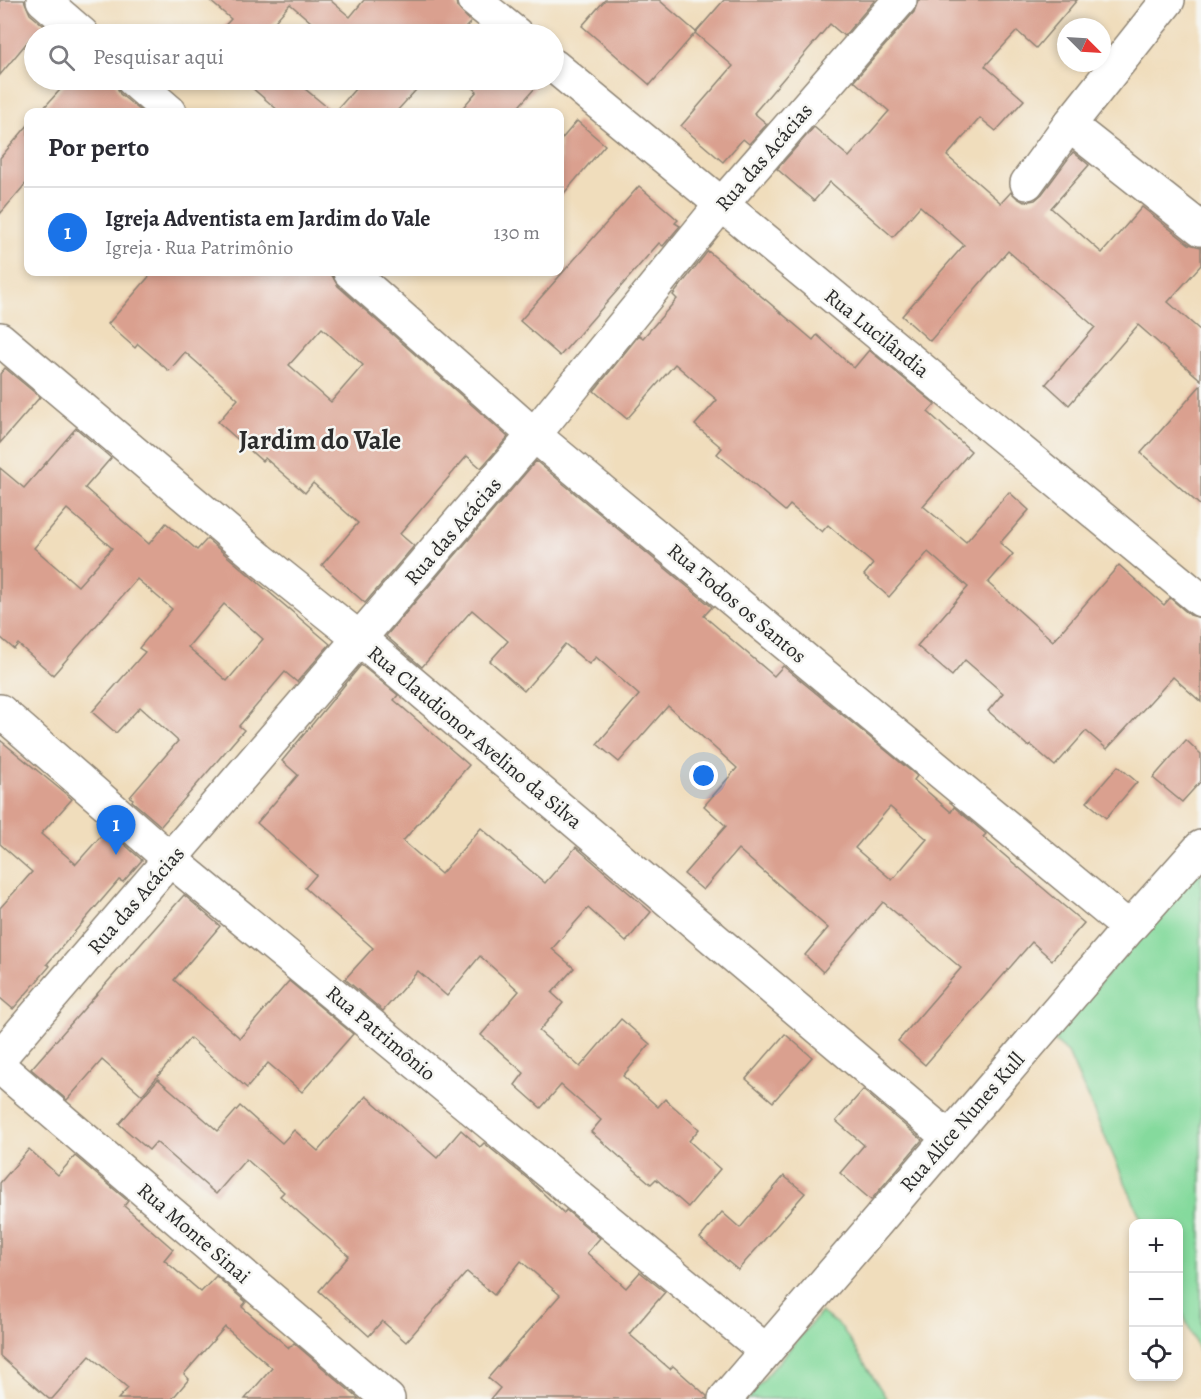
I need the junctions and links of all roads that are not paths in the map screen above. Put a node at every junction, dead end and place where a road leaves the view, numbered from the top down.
1 (43, 0) edge
2 (474, 0) edge
3 (900, 0) edge
4 (1168, 0) edge
5 (71, 24) edge
6 (504, 24) edge
7 (564, 74) edge
8 (145, 90) edge
9 (165, 108) edge
10 (1069, 125) junction
11 (1027, 183) dead end
12 (721, 205) junction
13 (1201, 229) edge
14 (355, 276) edge
15 (0, 339) edge
16 (534, 435) junction
17 (1201, 600) edge
18 (360, 639) junction
19 (0, 711) edge
20 (1201, 847) edge
21 (171, 860) junction
22 (1129, 928) junction
23 (0, 1057) edge
24 (0, 1067) edge
25 (949, 1138) junction
26 (766, 1351) junction
27 (388, 1399) edge
28 (725, 1399) edge

1 - 5 street
2 - 6 street
3 - 12 street, Rua das Acácias
4 - 10 street
7 - 12 street, Rua Lucilândia
8 - 9 street
10 - 11 street
10 - 13 street
12 - 16 street, Rua das Acácias
12 - 17 street, Rua Lucilândia
14 - 16 street, Rua Todos os Santos
15 - 18 street, Rua Claudionor Avelino da Silva
16 - 18 street, Rua das Acácias
16 - 22 street, Rua Todos os Santos
18 - 21 street, Rua das Acácias
18 - 25 street, Rua Claudionor Avelino da Silva
19 - 21 street, Rua Patrimônio
20 - 22 street, Rua Alice Nunes Kull
21 - 23 street, Rua das Acácias
21 - 26 street, Rua Patrimônio
22 - 25 street, Rua Alice Nunes Kull
24 - 27 street, Rua Monte Sinai
25 - 26 street, Rua Alice Nunes Kull
26 - 28 street, Rua Alice Nunes Kull

